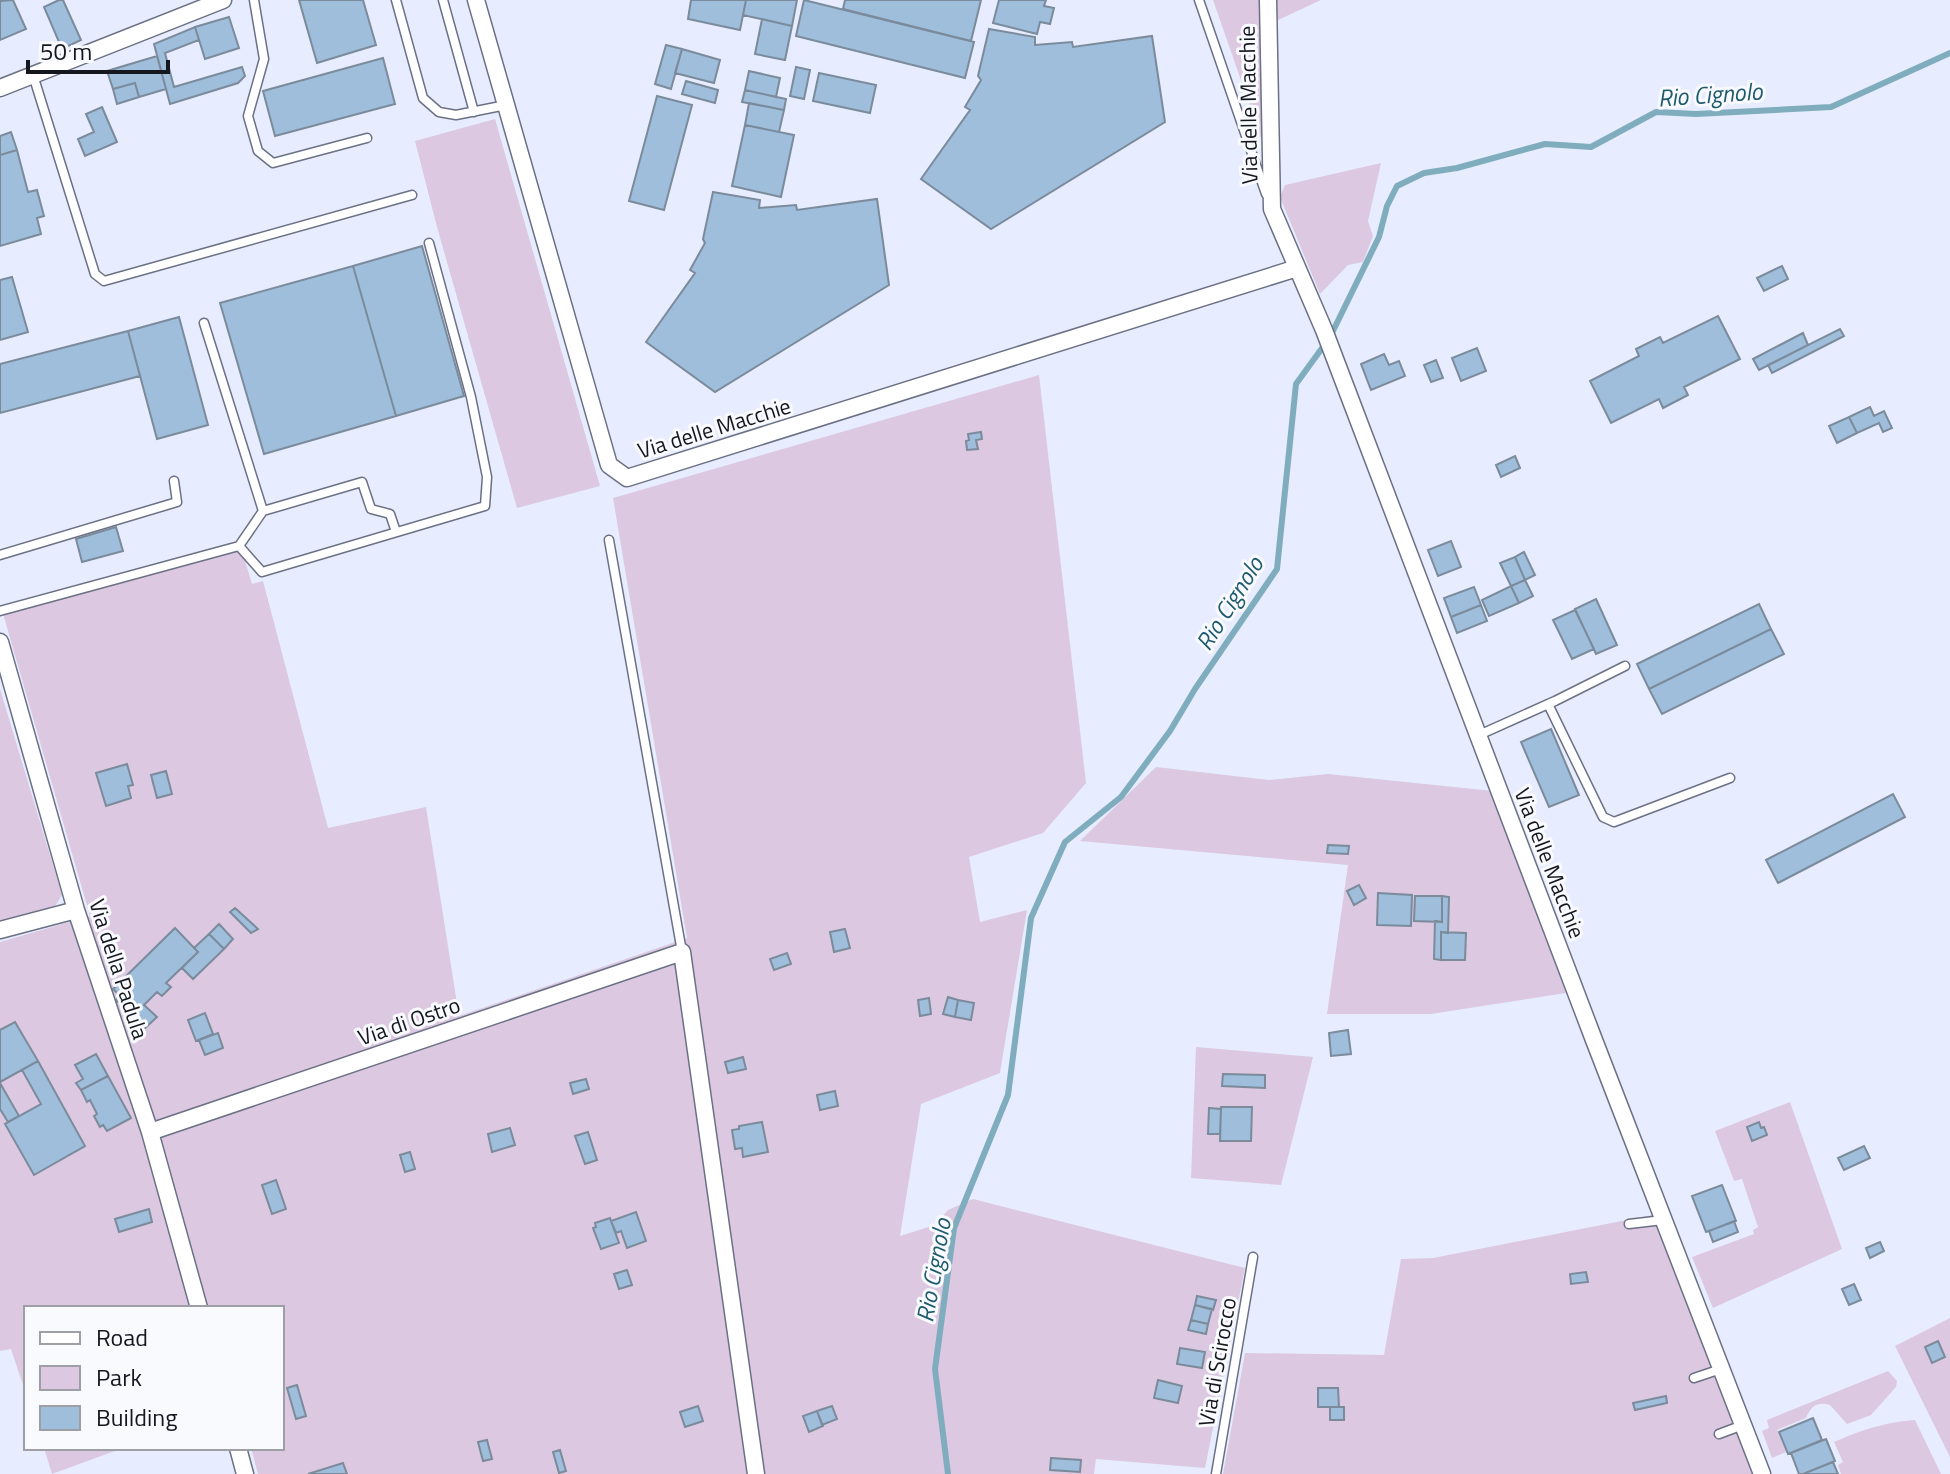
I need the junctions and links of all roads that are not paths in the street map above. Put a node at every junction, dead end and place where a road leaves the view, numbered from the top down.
1 (223, 0) edge
2 (254, 0) edge
3 (396, 0) edge
4 (443, 0) edge
5 (476, 0) edge
6 (1199, 0) edge
7 (1268, 0) edge
8 (33, 75) junction
9 (0, 88) edge
10 (506, 105) junction
11 (474, 112) junction
12 (367, 138) dead end
13 (412, 195) dead end
14 (1272, 209) junction
15 (429, 243) dead end
16 (1297, 268) junction
17 (204, 323) dead end
18 (174, 481) dead end
19 (263, 511) junction
20 (396, 532) junction
21 (609, 540) dead end
22 (239, 546) junction
23 (0, 555) edge
24 (0, 611) edge
25 (0, 642) edge
26 (1625, 666) dead end
27 (1548, 704) junction
28 (1478, 736) junction
29 (1730, 778) dead end
30 (76, 910) junction
31 (0, 930) edge
32 (685, 951) junction
33 (150, 1132) junction
34 (1664, 1220) junction
35 (1629, 1224) dead end
36 (1253, 1257) dead end
37 (198, 1306) edge
38 (1721, 1369) junction
39 (1694, 1378) dead end
40 (1743, 1425) junction
41 (1719, 1434) dead end
42 (239, 1450) edge
43 (245, 1474) edge
44 (756, 1474) edge
45 (1216, 1474) edge
46 (1762, 1474) edge

1 - 8 street
2 - 12 lane
3 - 11 lane
4 - 11 lane
5 - 10 street, Via delle Macchie
6 - 14 lane, Via delle Macchie
7 - 14 street, Via delle Macchie
8 - 9 street
8 - 13 lane
10 - 11 lane
10 - 16 street, Via delle Macchie
14 - 16 street, Via delle Macchie
15 - 20 lane
16 - 28 street, Via delle Macchie
17 - 19 lane
18 - 23 lane
19 - 20 lane
19 - 22 lane
20 - 22 lane
21 - 32 lane
22 - 24 lane
25 - 30 street, Via della Padula
26 - 27 lane
27 - 28 lane
27 - 29 lane
28 - 34 street, Via delle Macchie
30 - 31 street
30 - 33 street, Via della Padula
32 - 33 street, Via di Ostro
32 - 44 street
33 - 37 street, Via della Padula
34 - 35 lane
34 - 38 street, Via delle Macchie
36 - 45 lane, Via di Scirocco
38 - 39 lane
38 - 40 street, Via delle Macchie
40 - 41 lane
40 - 46 street, Via delle Macchie
42 - 43 street

